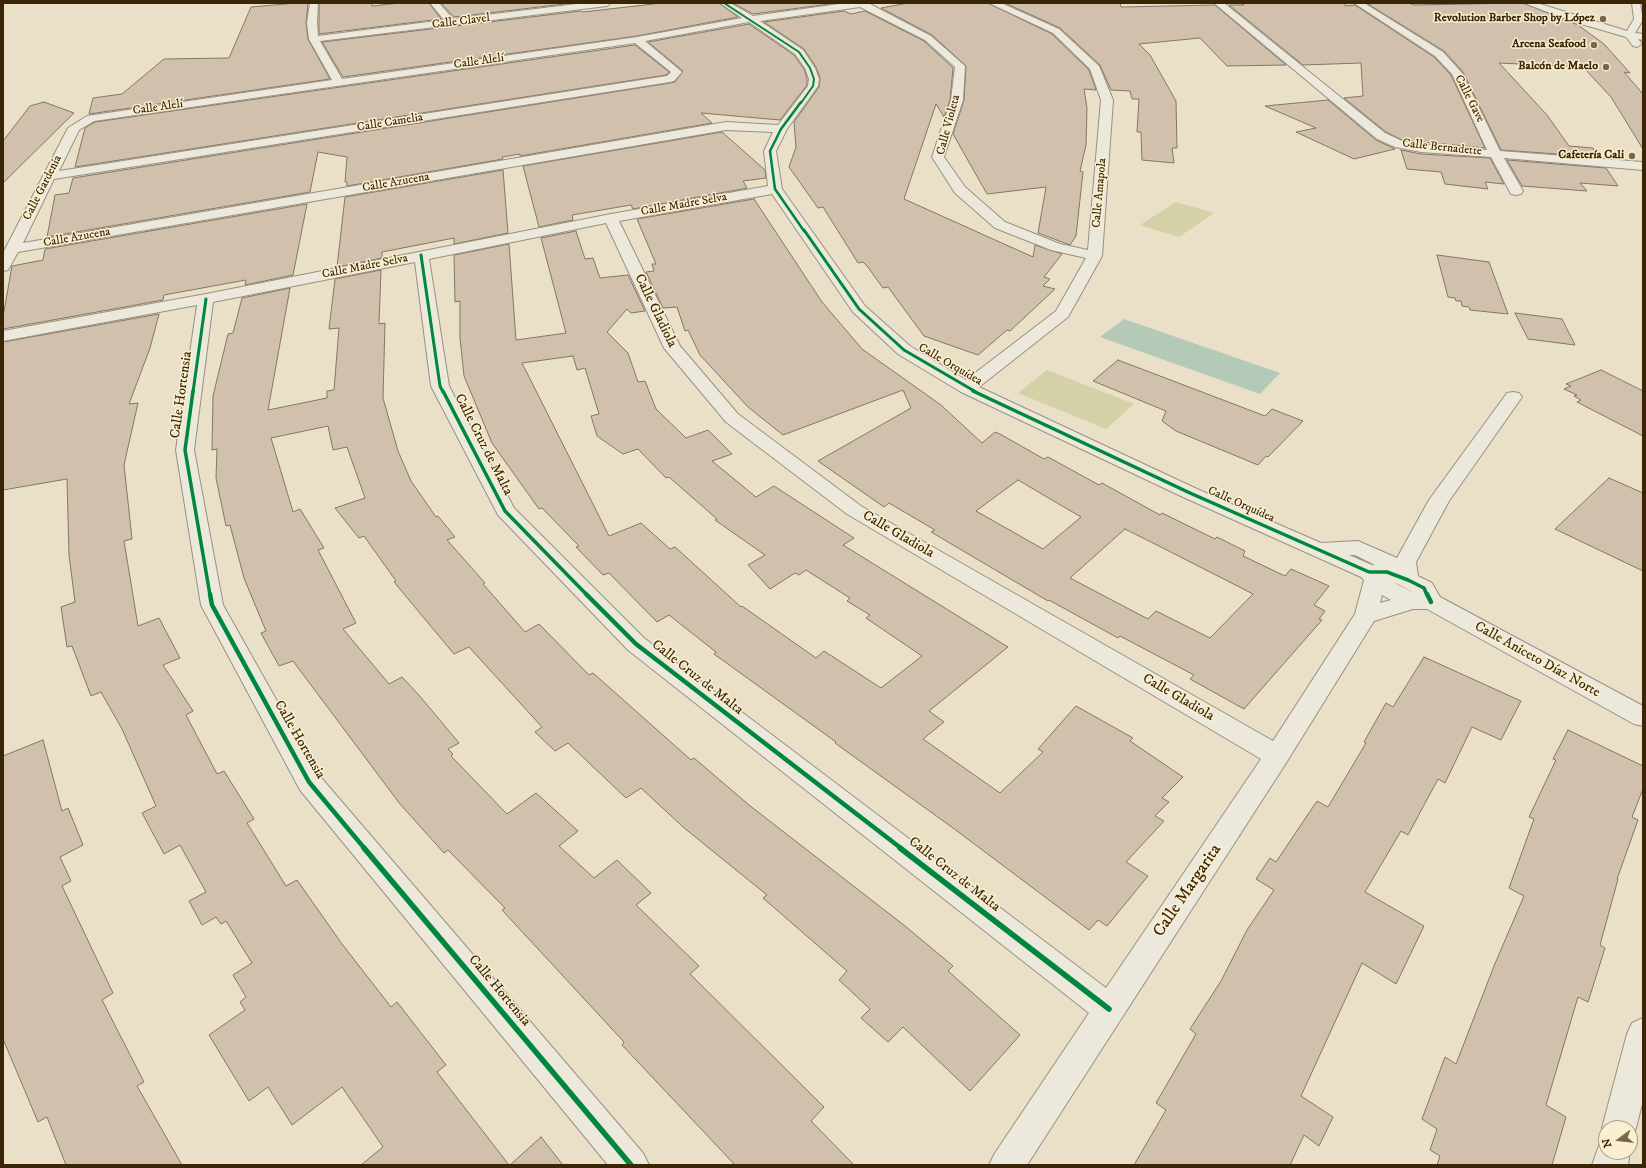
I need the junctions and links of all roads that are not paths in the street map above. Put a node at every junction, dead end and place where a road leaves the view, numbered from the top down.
1 (314, 3) edge
2 (434, 3) edge
3 (607, 3) edge
4 (724, 3) edge
5 (864, 3) edge
6 (993, 3) edge
7 (1218, 3) edge
8 (1358, 3) edge
9 (1528, 3) edge
10 (1636, 3) edge
11 (751, 19) junction
12 (451, 23) junction
13 (1628, 35) junction
14 (1643, 37) edge
15 (314, 40) junction
16 (637, 40) junction
17 (1643, 51) edge
18 (338, 82) junction
19 (91, 118) joint
20 (781, 129) junction
21 (1495, 153) junction
22 (1643, 166) edge
23 (50, 176) junction
24 (775, 189) junction
25 (1516, 191) dead end
26 (611, 218) junction
27 (12, 249) junction
28 (421, 255) junction
29 (1095, 256) junction
30 (3, 267) edge
31 (206, 299) junction
32 (3, 336) edge
33 (967, 388) junction
34 (1513, 397) dead end
35 (1318, 550) junction
36 (1372, 576) junction
37 (1407, 576) junction
38 (1422, 602) junction
39 (1366, 615) junction
40 (1643, 717) edge
41 (1277, 756) junction
42 (1109, 1009) junction
43 (1643, 1034) edge
44 (1621, 1120) edge
45 (631, 1165) edge
46 (1007, 1165) edge

1 - 15 street
2 - 12 street
3 - 12 street, Calle Clavel
4 - 11 street
5 - 11 street, Calle Alelí
5 - 29 street, Calle Violeta
6 - 29 street, Calle Amapola
7 - 21 street, Calle Bernadette
8 - 21 street, Calle Gave
9 - 13 street
10 - 13 street
11 - 16 street, Calle Alelí
11 - 20 street, Calle Orquídea
12 - 15 street, Calle Clavel
13 - 14 street
13 - 17 street
15 - 18 street
16 - 18 street, Calle Alelí
16 - 23 street, Calle Camelia
18 - 19 street, Calle Alelí
19 - 23 street, Calle Gardenia
20 - 24 street, Calle Orquídea
20 - 27 street, Calle Azucena
21 - 22 street, Calle Bernadette
21 - 25 street, Calle Gave
23 - 27 street, Calle Gardenia
24 - 26 street, Calle Madre Selva
24 - 33 street, Calle Orquídea
26 - 28 street, Calle Madre Selva
26 - 41 street, Calle Gladiola
27 - 30 street, Calle Gardenia
28 - 31 street, Calle Madre Selva
28 - 42 street, Calle Cruz de Malta
29 - 33 street, Calle Amapola
31 - 32 street, Calle Madre Selva
31 - 45 street, Calle Hortensia
33 - 35 street, Calle Orquídea
34 - 37 street
35 - 36 street, Calle Orquídea
35 - 37 street
36 - 37 street
36 - 38 street, Calle Aniceto Díaz Norte
36 - 39 street, Calle Margarita
37 - 38 street
38 - 39 street
38 - 40 street, Calle Aniceto Díaz Norte
39 - 41 street, Calle Margarita
41 - 42 street, Calle Margarita
42 - 46 street, Calle Margarita
43 - 44 street

